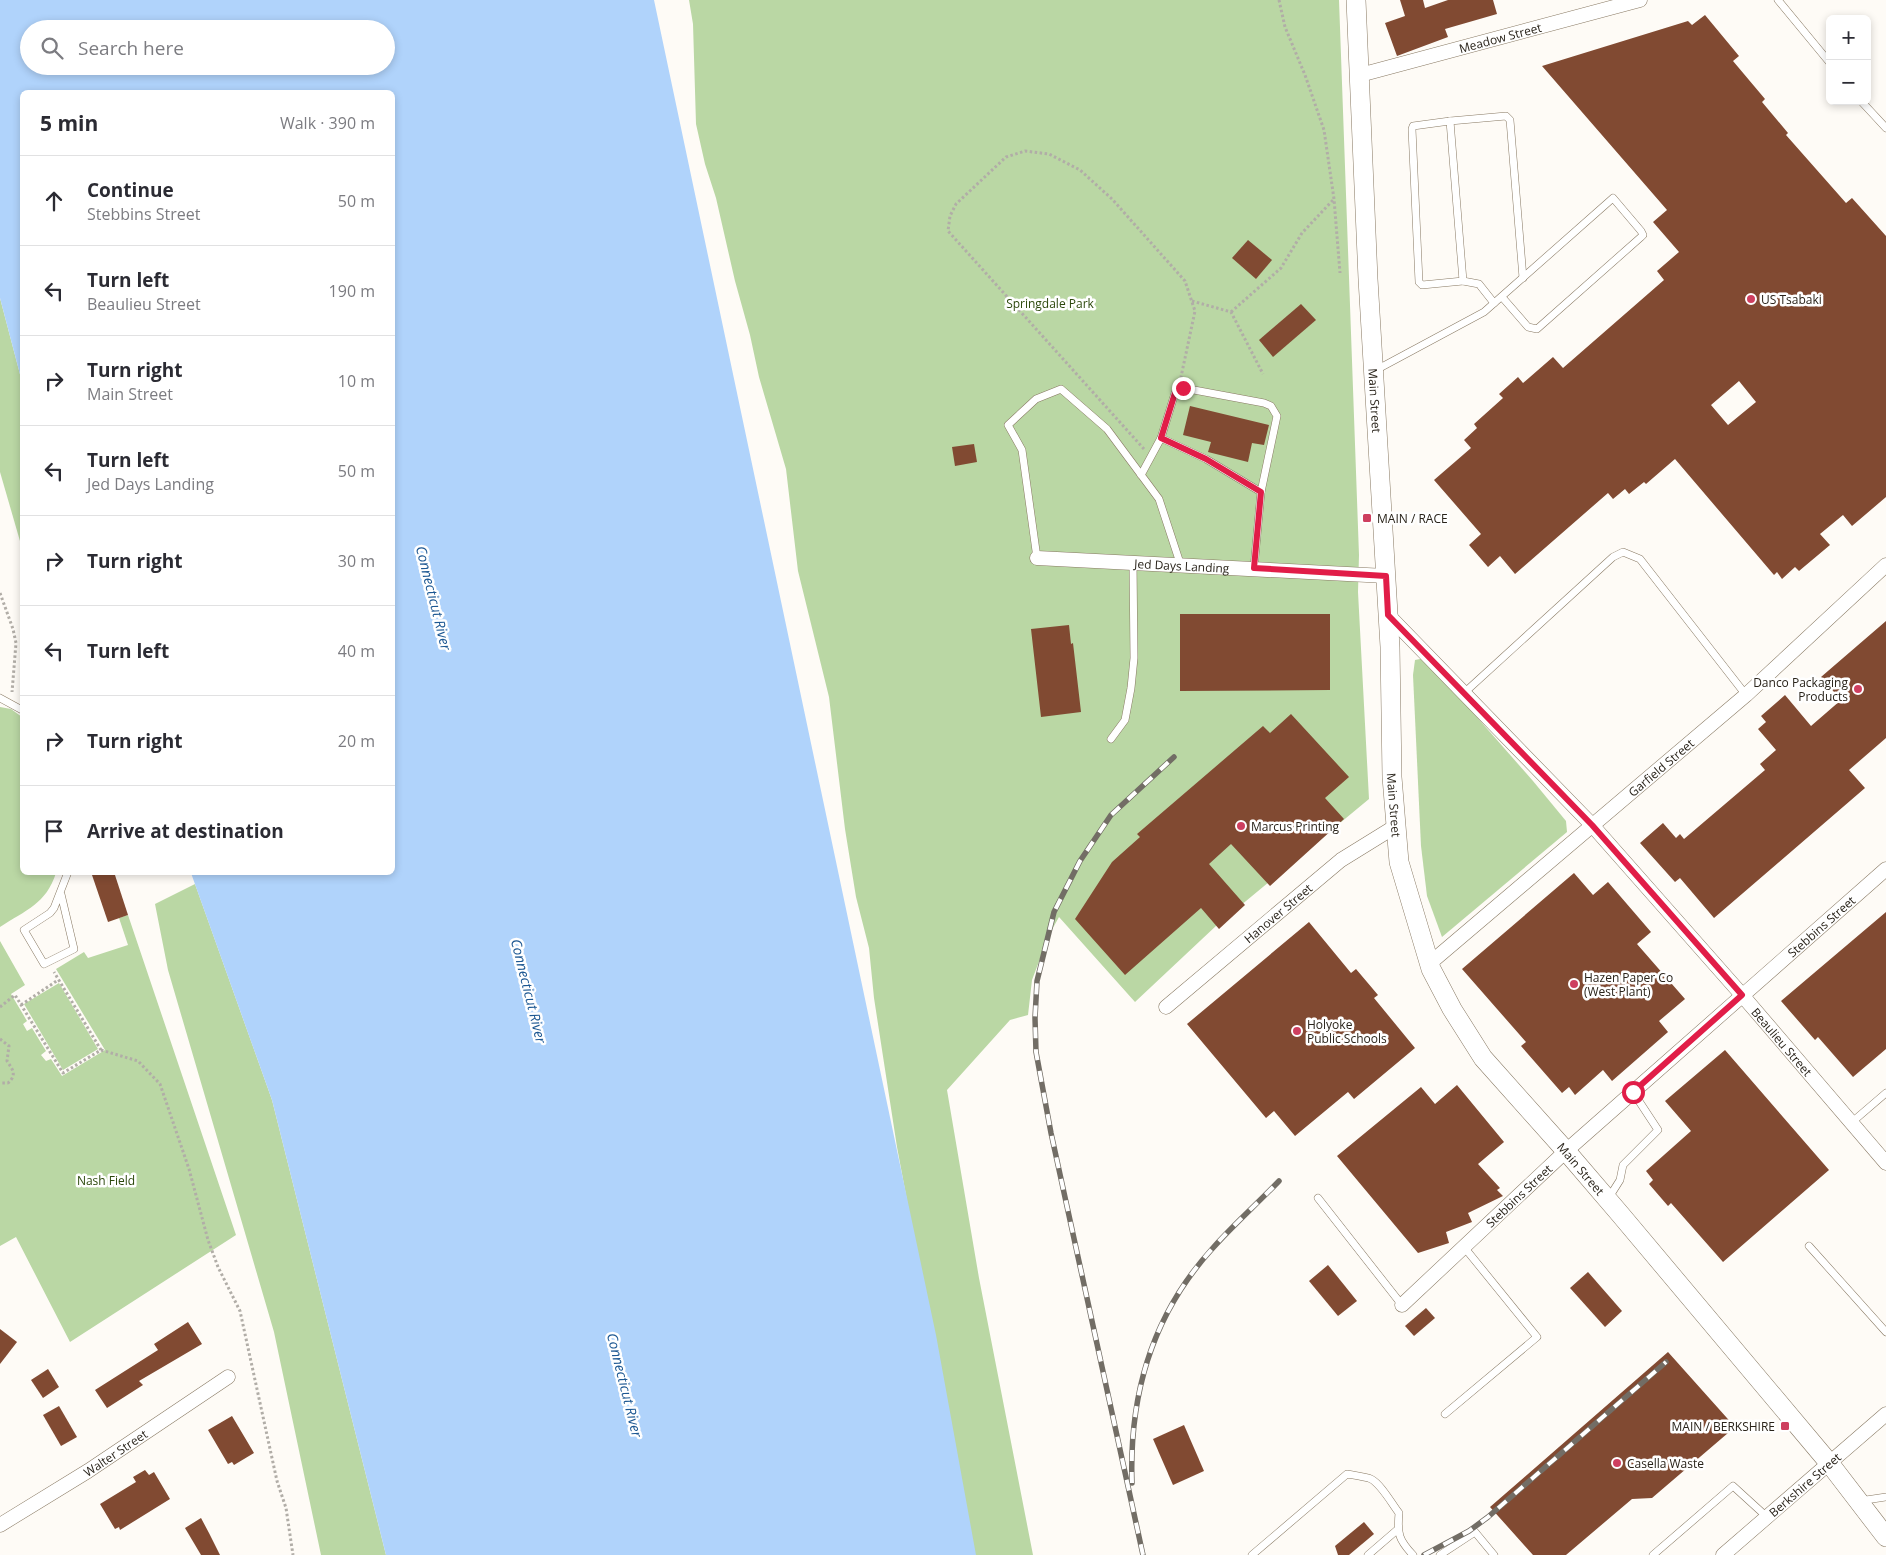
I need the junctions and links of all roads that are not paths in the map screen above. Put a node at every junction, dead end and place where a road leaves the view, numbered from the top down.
1 (1356, 0) edge
2 (1640, 0) edge
3 (1778, 0) edge
4 (1828, 60) edge
5 (1360, 75) junction
6 (1865, 105) edge
7 (1450, 121) junction
8 (1886, 128) edge
9 (1522, 278) junction
10 (1463, 281) junction
11 (1502, 297) junction
12 (1494, 303) junction
13 (1373, 372) junction
14 (1161, 438) junction
15 (1141, 474) junction
16 (1261, 492) junction
17 (1037, 558) joint
18 (1133, 564) junction
19 (1886, 565) edge
20 (1182, 566) junction
21 (1254, 568) junction
22 (1386, 576) junction
23 (1388, 615) junction
24 (1464, 693) junction
25 (1746, 695) junction
26 (0, 698) edge
27 (20, 709) edge
28 (1111, 739) dead end
29 (1592, 825) junction
30 (1396, 826) junction
31 (1886, 870) edge
32 (67, 875) edge
33 (61, 894) junction
34 (1429, 964) junction
35 (1742, 995) junction
36 (1166, 1007) dead end
37 (1633, 1092) junction
38 (1886, 1094) edge
39 (1851, 1122) junction
40 (1566, 1151) junction
41 (1886, 1162) edge
42 (1318, 1198) dead end
43 (1608, 1199) junction
44 (1810, 1246) dead end
45 (1464, 1247) junction
46 (1402, 1305) joint
47 (1886, 1332) edge
48 (228, 1377) dead end
49 (1445, 1414) dead end
50 (1886, 1414) edge
51 (1830, 1464) junction
52 (1886, 1497) edge
53 (1866, 1500) junction
54 (1768, 1517) junction
55 (1886, 1521) edge
56 (0, 1525) edge
57 (1397, 1530) junction
58 (1886, 1537) edge
59 (1252, 1555) edge
60 (1368, 1555) edge
61 (1414, 1555) edge
62 (1440, 1555) edge
63 (1494, 1555) edge
64 (1653, 1555) edge
65 (1723, 1555) edge

1 - 5 main road, Main Street
2 - 5 street, Meadow Street
3 - 4 lane
5 - 13 main road, Main Street
6 - 8 lane
7 - 9 lane
7 - 10 lane
7 - 10 lane
9 - 11 lane
9 - 11 lane
10 - 12 lane
11 - 12 lane
12 - 13 lane
13 - 22 main road, Main Street
14 - 15 lane
14 - 16 lane
14 - 16 lane
15 - 17 lane
15 - 20 lane
16 - 21 lane
17 - 18 street, Jed Days Landing
18 - 20 street, Jed Days Landing
18 - 28 lane
19 - 25 street, Garfield Street
20 - 21 street, Jed Days Landing
21 - 22 street, Jed Days Landing
22 - 23 main road, Main Street
23 - 24 street, Beaulieu Street
23 - 30 main road, Main Street
24 - 25 lane
24 - 29 street, Beaulieu Street
25 - 29 street, Garfield Street
26 - 27 lane
29 - 34 street, Garfield Street
29 - 35 street, Beaulieu Street
30 - 34 main road, Main Street
30 - 36 street, Hanover Street
31 - 35 street, Stebbins Street
32 - 33 lane
33 - 33 lane
34 - 40 main road, Main Street
35 - 37 street, Stebbins Street
35 - 39 street, Beaulieu Street
37 - 40 street, Stebbins Street
37 - 43 lane
38 - 39 lane
39 - 41 street, Beaulieu Street
40 - 43 main road, Main Street
40 - 45 street, Stebbins Street
42 - 46 lane
43 - 51 main road, Main Street
44 - 47 lane
45 - 46 street, Stebbins Street
45 - 49 lane
48 - 56 street, Walter Street
50 - 51 street, Berkshire Street
51 - 53 main road, Main Street
51 - 54 street, Berkshire Street
51 - 58 main road, Main Street
52 - 53 lane
53 - 55 main road, Main Street
54 - 64 lane
54 - 65 street, Berkshire Street
57 - 59 lane
57 - 60 lane
57 - 61 lane
62 - 63 lane

